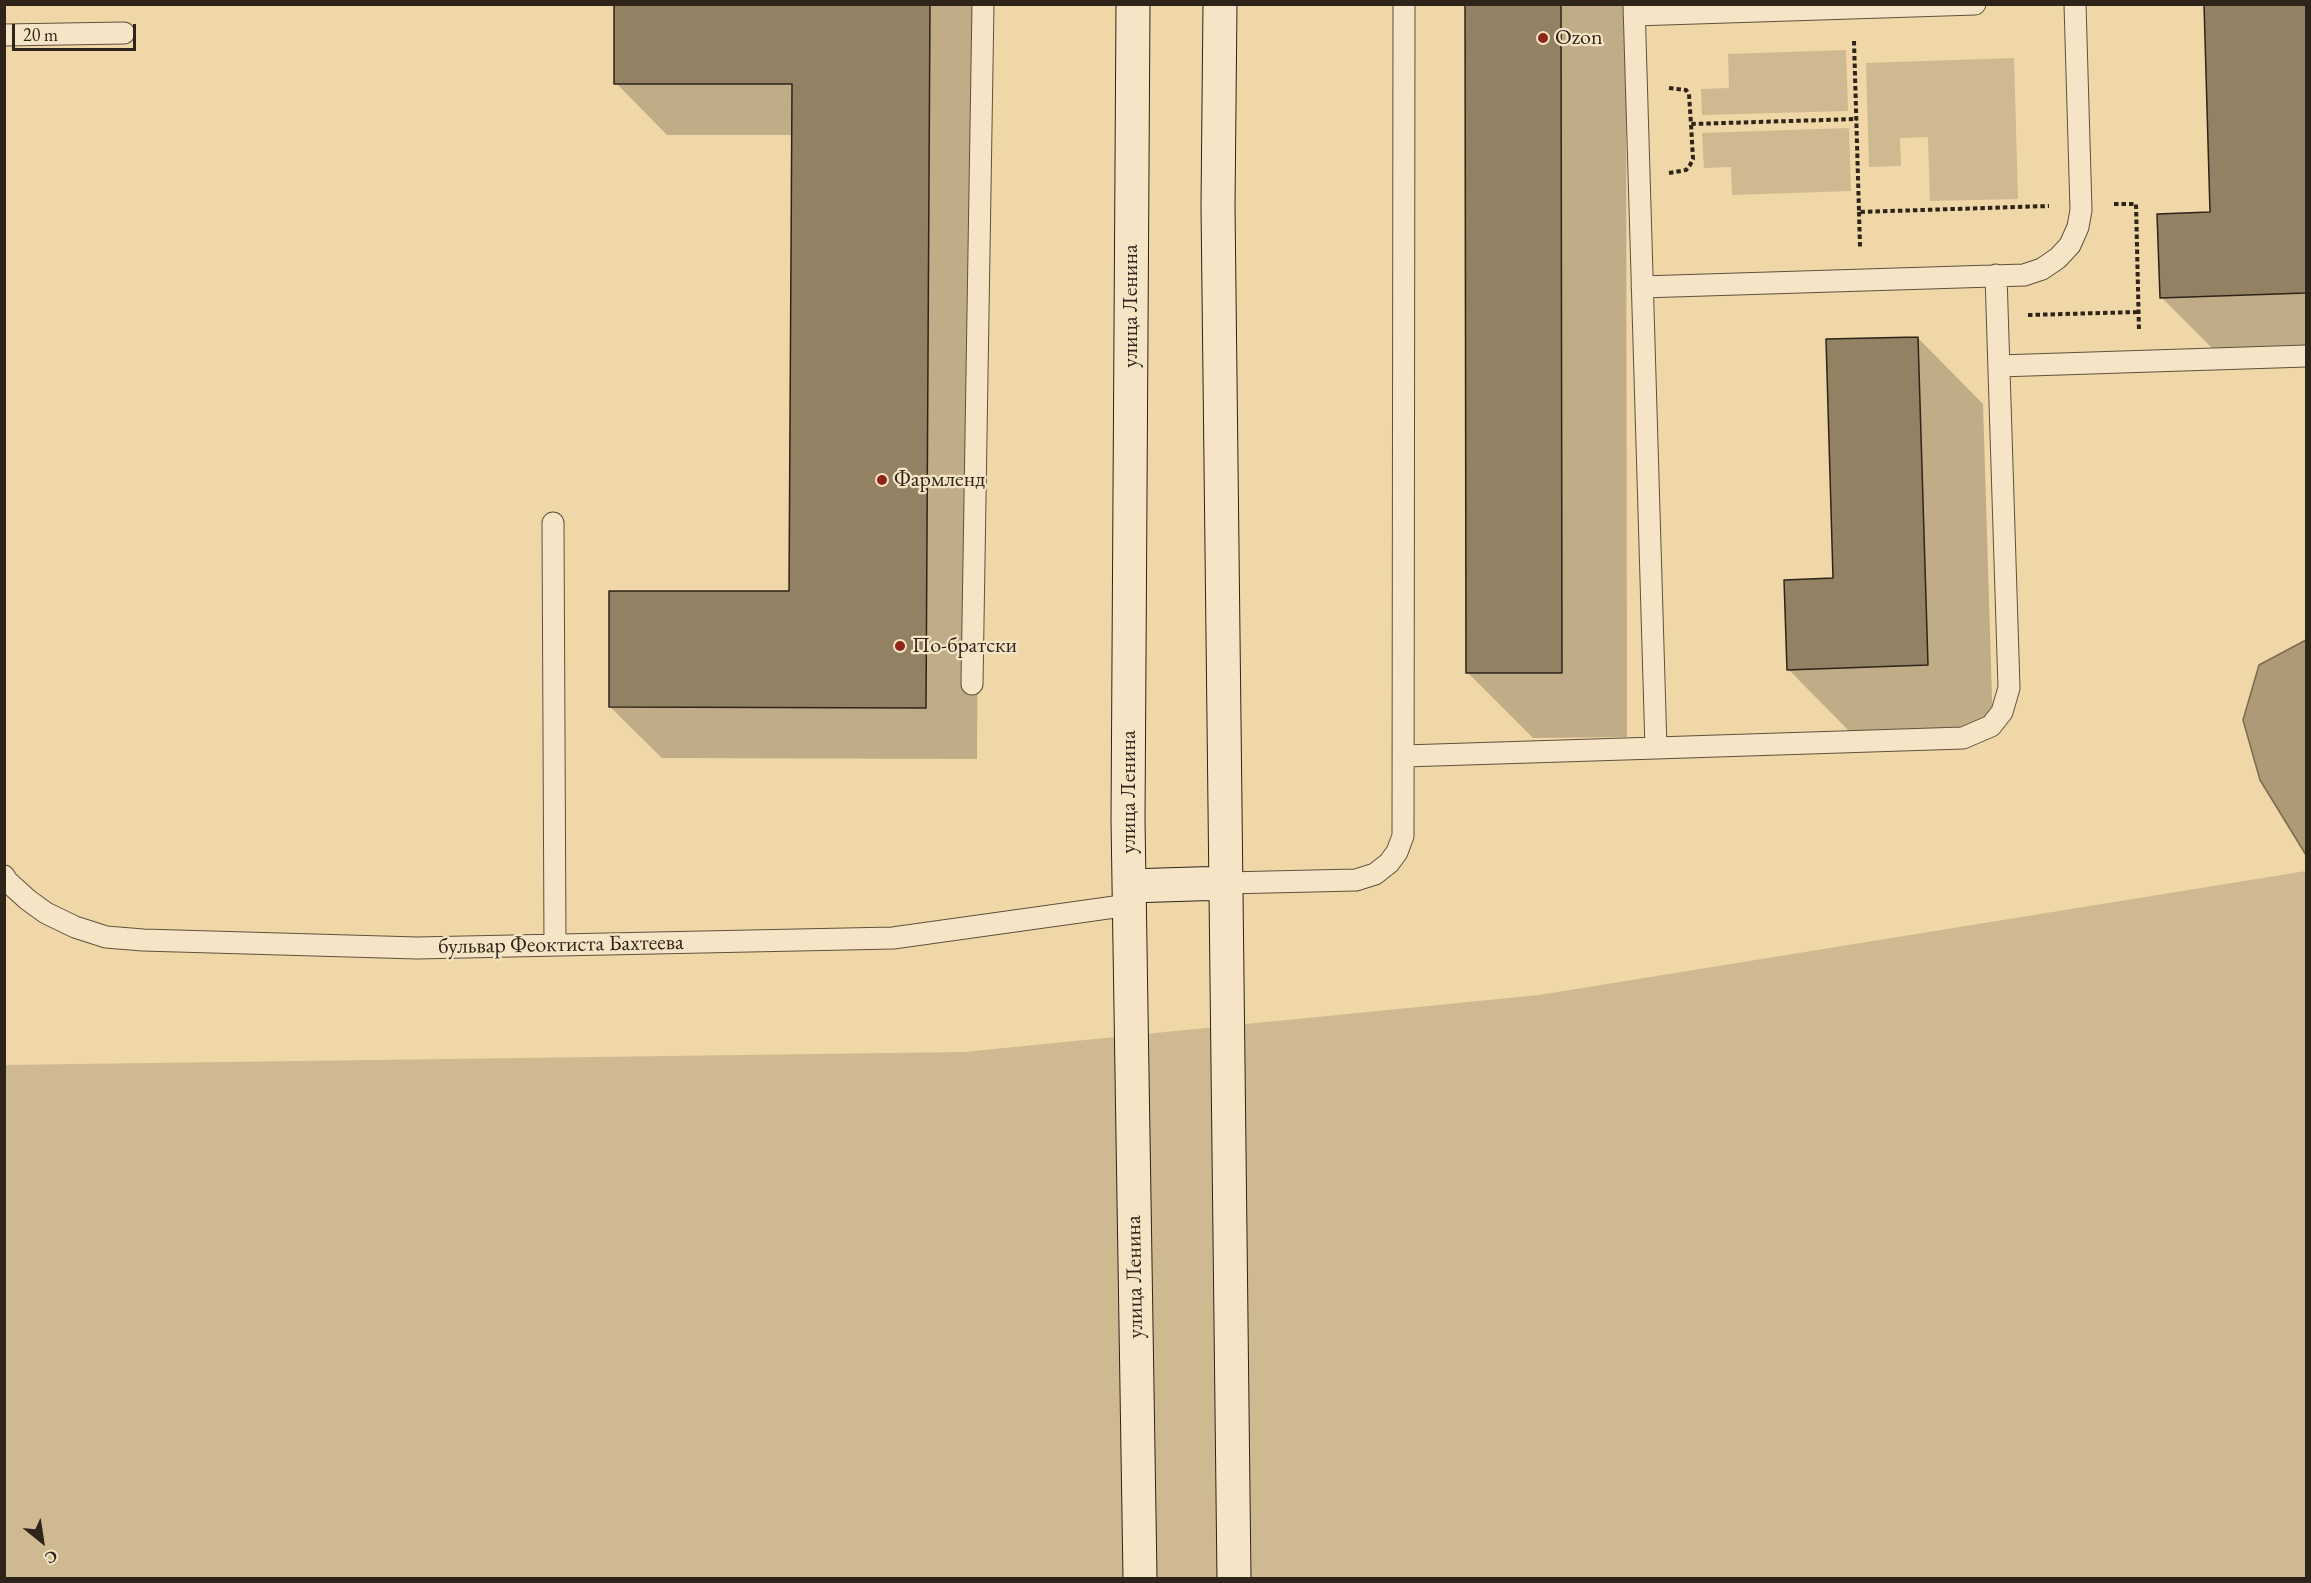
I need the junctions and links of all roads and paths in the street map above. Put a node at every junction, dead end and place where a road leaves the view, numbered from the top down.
1 (983, 4) edge
2 (1133, 4) edge
3 (1220, 4) edge
4 (1404, 4) edge
5 (1975, 4) edge
6 (2075, 4) edge
7 (1742, 8) edge
8 (1853, 8) junction
9 (1634, 10) edge
10 (124, 33) dead end
11 (4, 35) edge
12 (1636, 89) junction
13 (1857, 119) junction
14 (1691, 124) junction
15 (1639, 174) junction
16 (2081, 205) junction
17 (1996, 275) junction
18 (1642, 287) junction
19 (2138, 312) junction
20 (1998, 315) junction
21 (2307, 356) edge
22 (2140, 361) junction
23 (1999, 366) junction
24 (553, 524) dead end
25 (972, 684) dead end
26 (1656, 748) junction
27 (1404, 756) junction
28 (6, 879) edge
29 (1226, 884) junction
30 (1129, 895) junction
31 (555, 945) junction
32 (1140, 1578) edge
33 (1234, 1578) edge

1 - 25 lane
2 - 30 street, улица Ленина
3 - 29 street
4 - 27 lane
5 - 8 lane
6 - 16 lane
7 - 8 lane
7 - 9 lane
8 - 13 path
9 - 12 lane
10 - 11 lane
12 - 14 path
12 - 15 lane
13 - 14 path
13 - 16 path
14 - 15 path
15 - 18 lane
16 - 17 lane
16 - 19 path
17 - 18 lane
17 - 20 lane
18 - 26 lane
19 - 20 path
19 - 22 path
20 - 23 lane
21 - 22 lane
22 - 23 lane
23 - 26 lane
24 - 31 lane
26 - 27 lane
27 - 29 lane
28 - 31 lane, бульвар Феоктиста Бахтеева
29 - 30 street
29 - 33 street
30 - 31 lane, бульвар Феоктиста Бахтеева
30 - 32 street, улица Ленина

